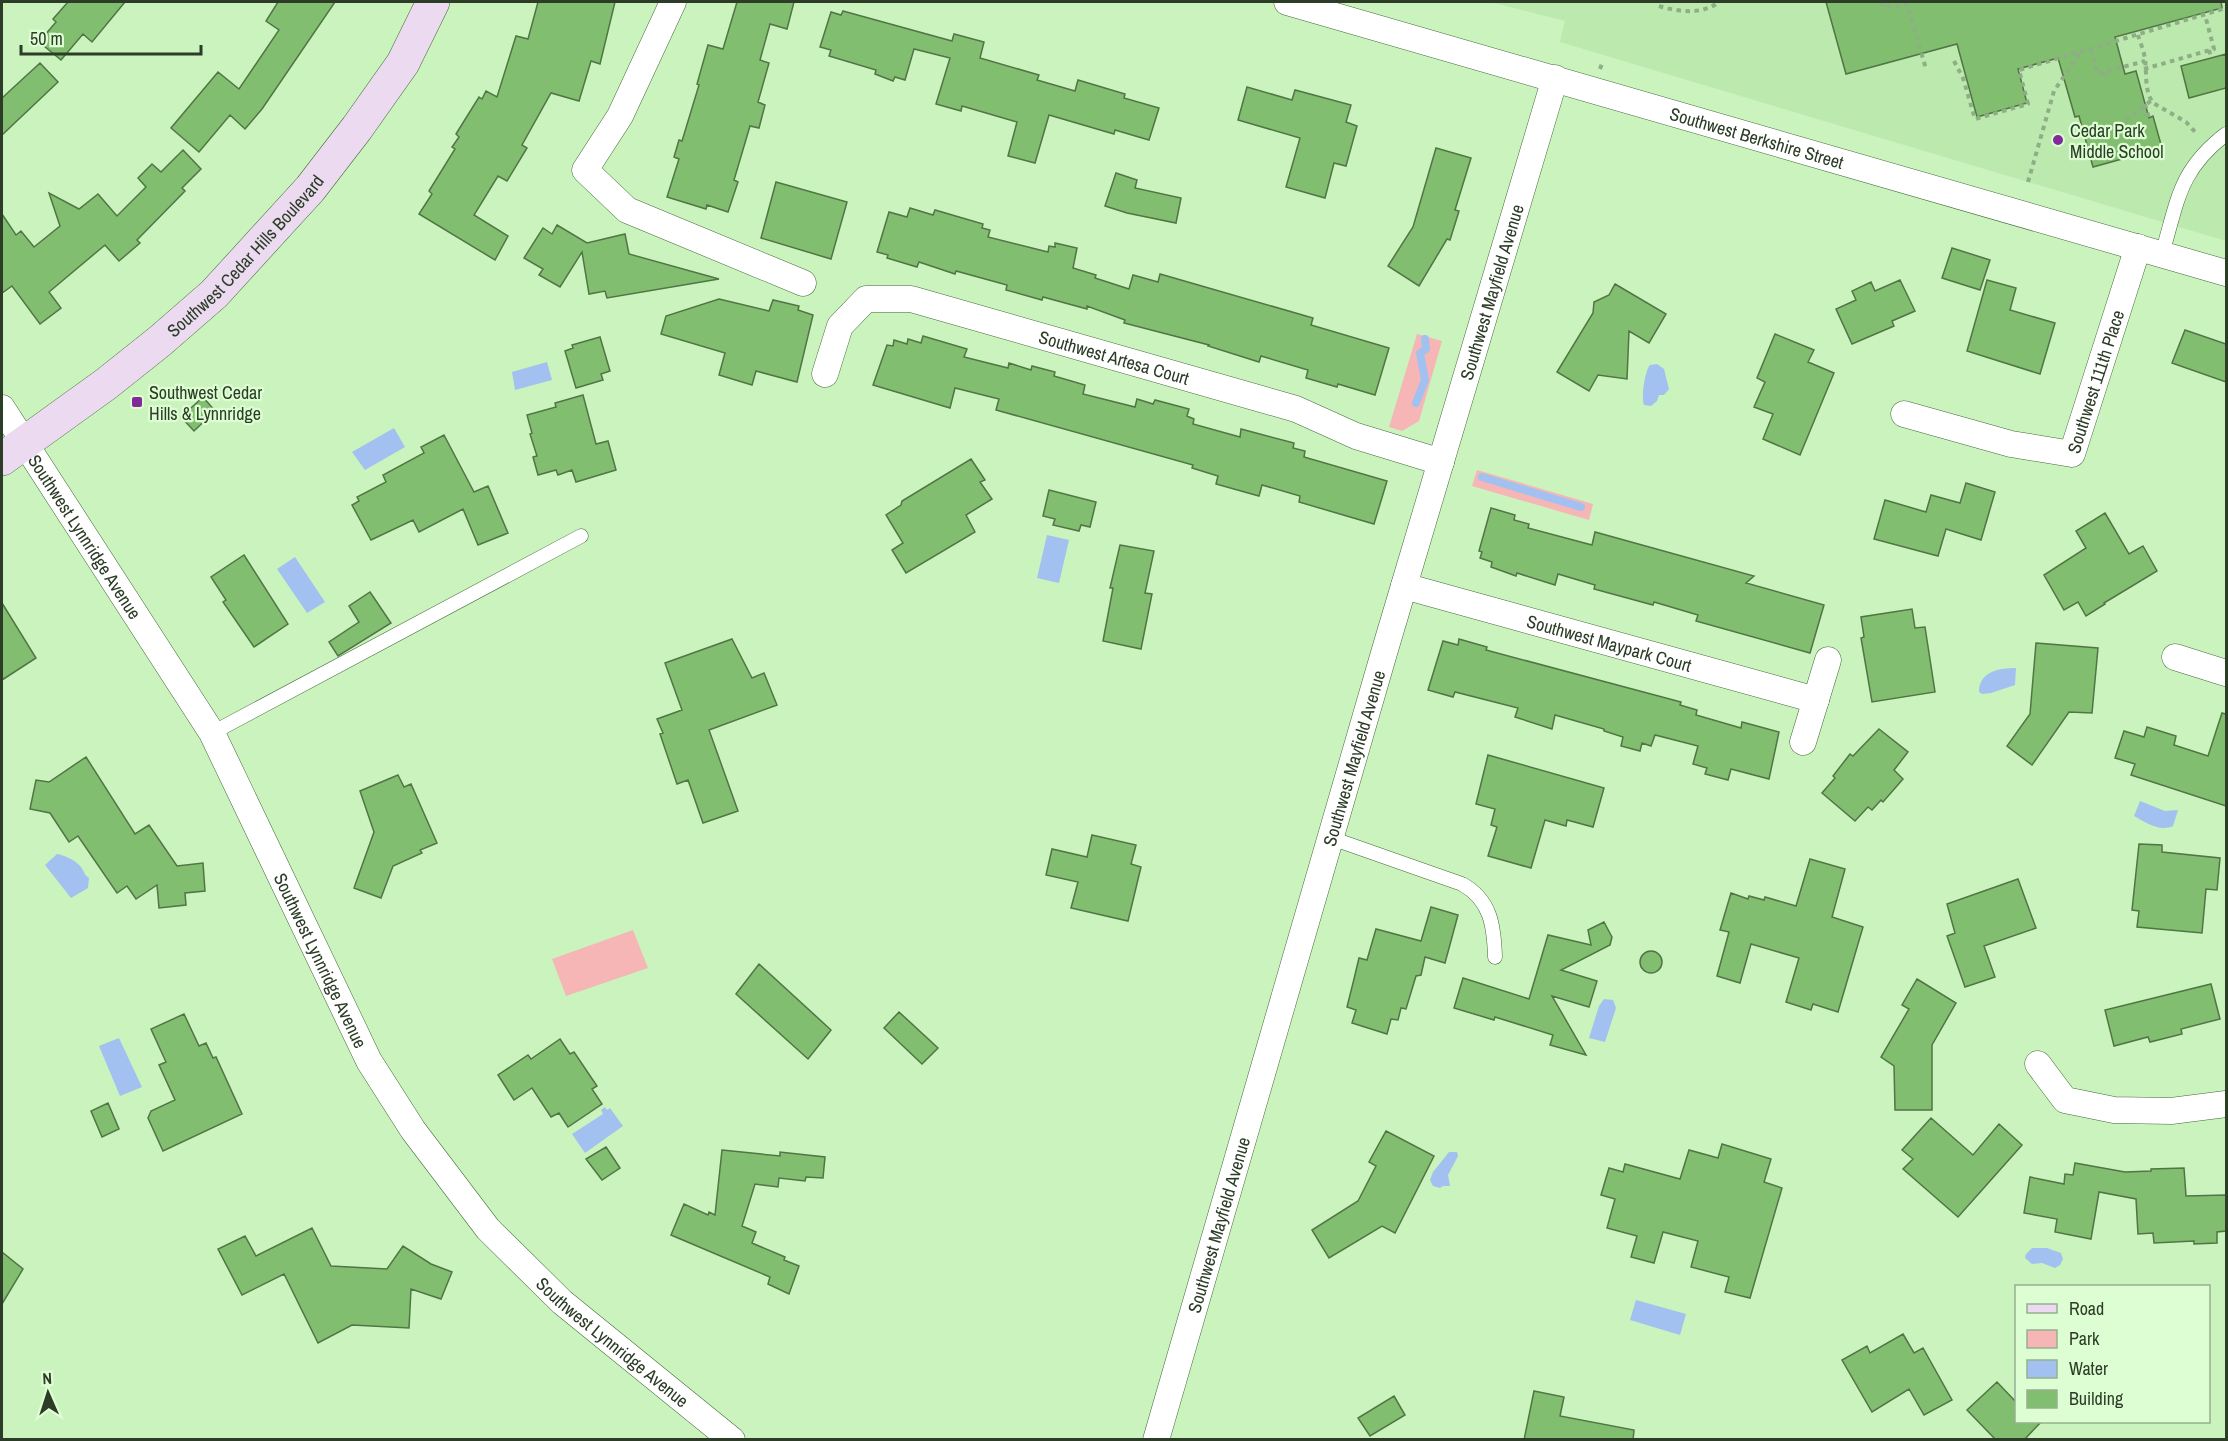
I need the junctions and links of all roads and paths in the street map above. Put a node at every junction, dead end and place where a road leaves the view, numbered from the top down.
1 (433, 2) edge
2 (673, 2) edge
3 (1287, 2) edge
4 (1719, 2) edge
5 (1882, 2) edge
6 (1659, 6) dead end
7 (2226, 8) edge
8 (2205, 15) junction
9 (2138, 35) junction
10 (2091, 49) junction
11 (2209, 51) junction
12 (2080, 52) junction
13 (2211, 58) dead end
14 (1954, 61) dead end
15 (2145, 62) junction
16 (1926, 69) dead end
17 (2144, 69) junction
18 (2103, 72) junction
19 (1555, 78) junction
20 (2105, 80) dead end
21 (2152, 100) junction
22 (2145, 104) junction
23 (2149, 118) dead end
24 (2087, 135) dead end
25 (2226, 135) edge
26 (2208, 148) junction
27 (2028, 182) dead end
28 (2138, 247) junction
29 (2162, 254) junction
30 (2226, 273) edge
31 (803, 283) dead end
32 (825, 374) dead end
33 (2, 408) edge
34 (1904, 414) dead end
35 (13, 451) edge
36 (1441, 462) junction
37 (581, 536) dead end
38 (1404, 585) junction
39 (2175, 657) dead end
40 (1828, 660) dead end
41 (2226, 673) edge
42 (1816, 700) junction
43 (212, 733) junction
44 (1803, 742) dead end
45 (1331, 838) junction
46 (1496, 957) dead end
47 (2038, 1064) dead end
48 (2226, 1104) edge
49 (732, 1440) edge
50 (1156, 1440) edge

1 - 35 main road, Southwest Cedar Hills Boulevard
2 - 31 street
3 - 19 street, Southwest Berkshire Street
4 - 6 path
5 - 16 path
7 - 8 path
8 - 9 path
8 - 11 path
9 - 10 path
9 - 15 path
10 - 12 path
10 - 18 path
11 - 13 path
11 - 17 path
12 - 14 path
12 - 27 path
15 - 17 path
15 - 18 path
17 - 21 path
18 - 20 path
19 - 28 street, Southwest Berkshire Street
19 - 36 street, Southwest Mayfield Avenue
21 - 22 path
21 - 26 path
22 - 23 path
22 - 24 path
25 - 26 lane
26 - 29 lane
28 - 29 street, Southwest Berkshire Street
28 - 34 street, Southwest 111th Place
29 - 30 street, Southwest Berkshire Street
32 - 36 street, Southwest Artesa Court
33 - 35 street, Southwest Lynnridge Avenue
35 - 43 street, Southwest Lynnridge Avenue
36 - 38 street, Southwest Mayfield Avenue
37 - 43 lane
38 - 42 street, Southwest Maypark Court
38 - 45 street, Southwest Mayfield Avenue
39 - 41 street
40 - 42 street
42 - 44 street
43 - 49 street, Southwest Lynnridge Avenue
45 - 46 lane
45 - 50 street, Southwest Mayfield Avenue
47 - 48 street

